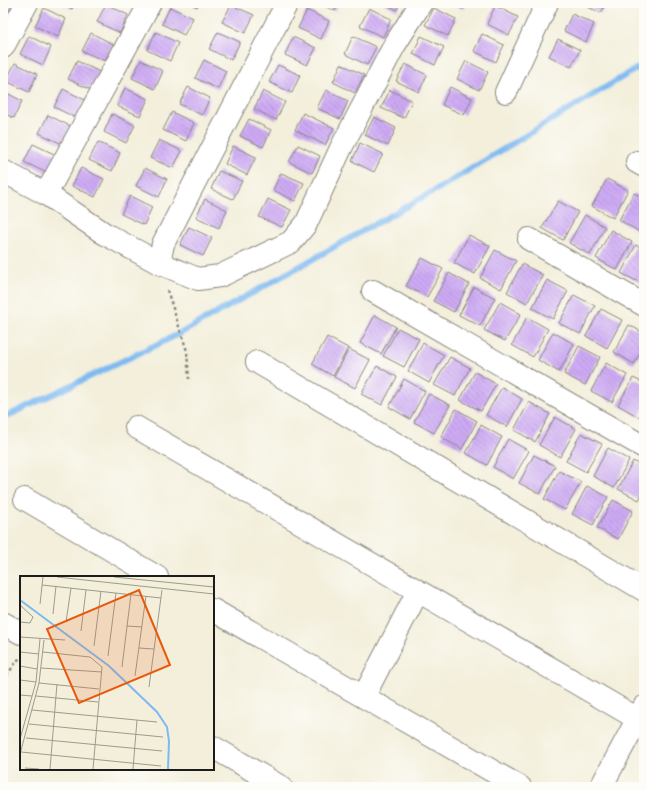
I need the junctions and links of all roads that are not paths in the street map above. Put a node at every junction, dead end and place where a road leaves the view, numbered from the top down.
1 (27, 3) edge
2 (150, 3) edge
3 (287, 3) edge
4 (421, 3) edge
5 (547, 3) edge
6 (3, 47) edge
7 (506, 92) dead end
8 (3, 170) edge
9 (46, 194) junction
10 (529, 239) dead end
11 (158, 263) junction
12 (373, 291) dead end
13 (644, 305) edge
14 (257, 362) dead end
15 (136, 427) dead end
16 (644, 447) edge
17 (25, 499) dead end
18 (155, 576) edge
19 (644, 590) edge
20 (418, 591) junction
21 (216, 617) edge
22 (3, 623) edge
23 (20, 632) edge
24 (364, 696) junction
25 (641, 713) edge
26 (214, 748) edge
27 (281, 787) edge
28 (520, 787) edge
29 (601, 787) edge

1 - 6 street
2 - 9 street
3 - 11 street
4 - 11 street
5 - 7 street
8 - 9 street
9 - 11 street
10 - 13 street
12 - 16 street
14 - 19 street
15 - 20 street
17 - 18 street
20 - 24 street
20 - 25 street
21 - 24 street
22 - 23 street
24 - 28 street
25 - 29 street
26 - 27 street

